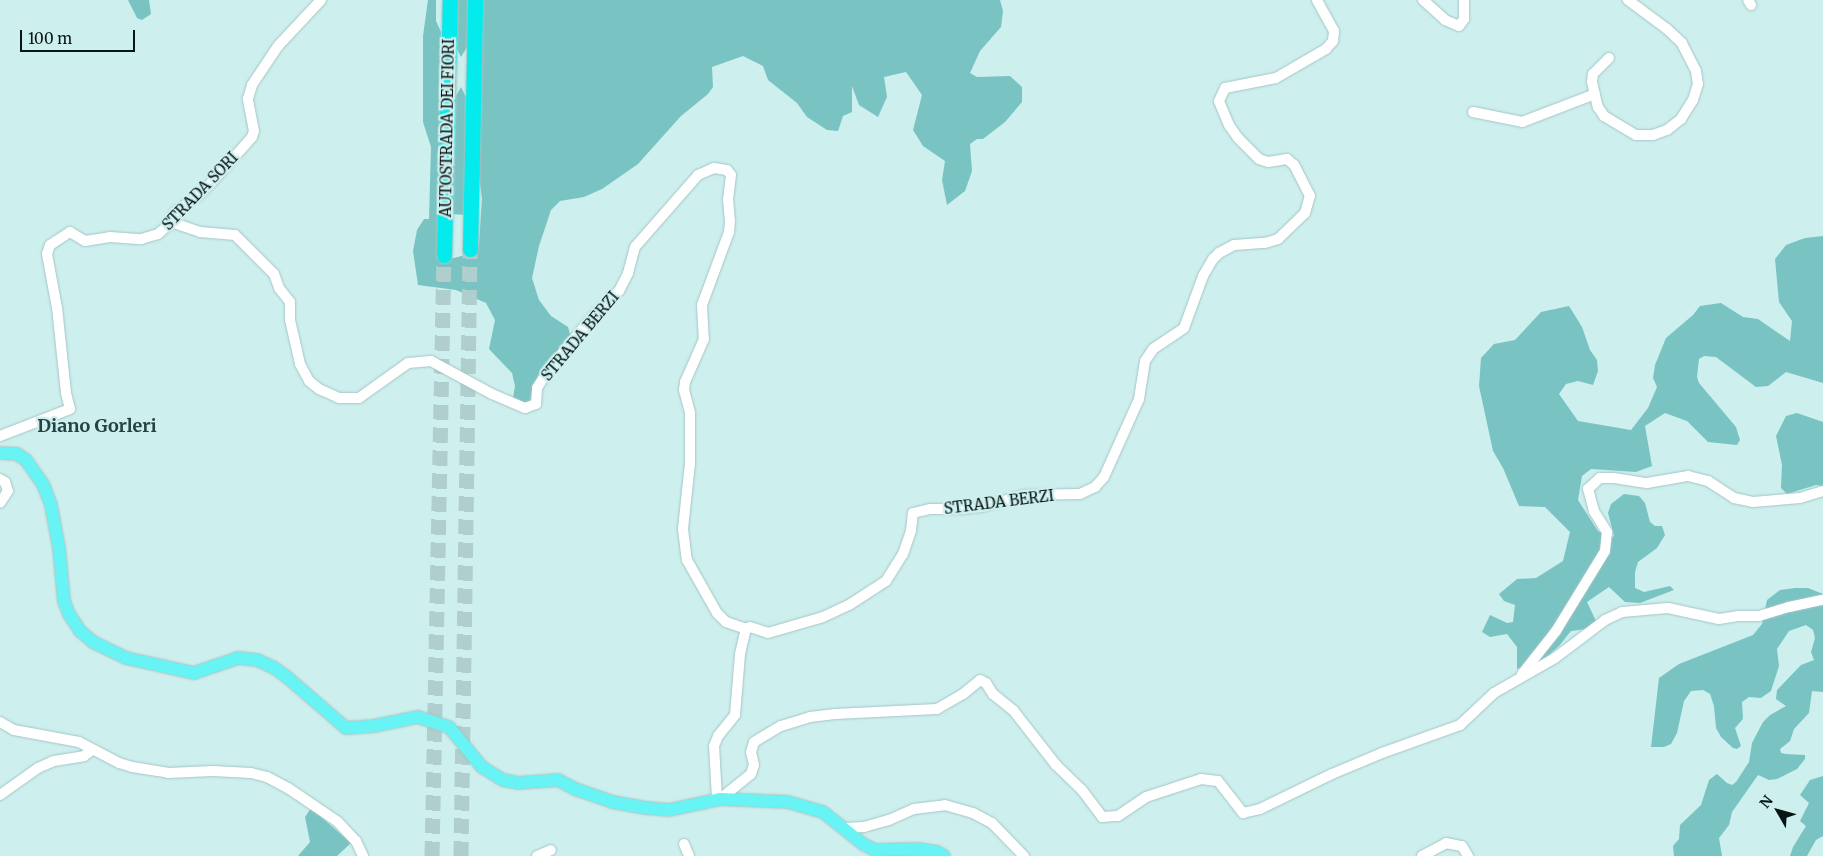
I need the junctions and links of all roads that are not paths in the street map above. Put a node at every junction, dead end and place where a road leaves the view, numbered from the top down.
1 (321, 0) edge
2 (450, 0) edge
3 (476, 0) edge
4 (1317, 0) edge
5 (1423, 0) edge
6 (1464, 0) edge
7 (1628, 0) edge
8 (1609, 58) dead end
9 (1595, 94) junction
10 (1473, 112) dead end
11 (166, 226) junction
12 (470, 249) tunnel mouth
13 (444, 255) tunnel mouth
14 (0, 436) edge
15 (0, 452) edge
16 (0, 479) edge
17 (1823, 491) edge
18 (0, 503) edge
19 (1823, 600) edge
20 (746, 629) junction
21 (1520, 677) junction
22 (0, 722) edge
23 (92, 750) junction
24 (0, 795) edge
25 (718, 799) junction
26 (844, 828) junction
27 (684, 844) dead end
28 (551, 850) dead end
29 (363, 856) edge
30 (537, 856) edge
31 (689, 856) edge
32 (944, 856) edge
33 (1024, 856) edge
34 (1422, 856) edge
35 (1468, 856) edge

1 - 11 street, STRADA SORI
2 - 13 highway, AUTOSTRADA DEI FIORI
3 - 12 highway, AUTOSTRADA DEI FIORI
4 - 20 street, STRADA BERZI
5 - 6 street
7 - 9 street
8 - 9 street
9 - 10 street
11 - 14 street, STRADA SORI
11 - 20 street, STRADA BERZI
15 - 25 main road
16 - 18 street
17 - 21 street
19 - 21 street
20 - 25 street
21 - 25 street
22 - 23 street
23 - 24 street
23 - 29 street
25 - 26 main road
26 - 32 main road
26 - 33 street
27 - 31 street
28 - 30 street
34 - 35 street

